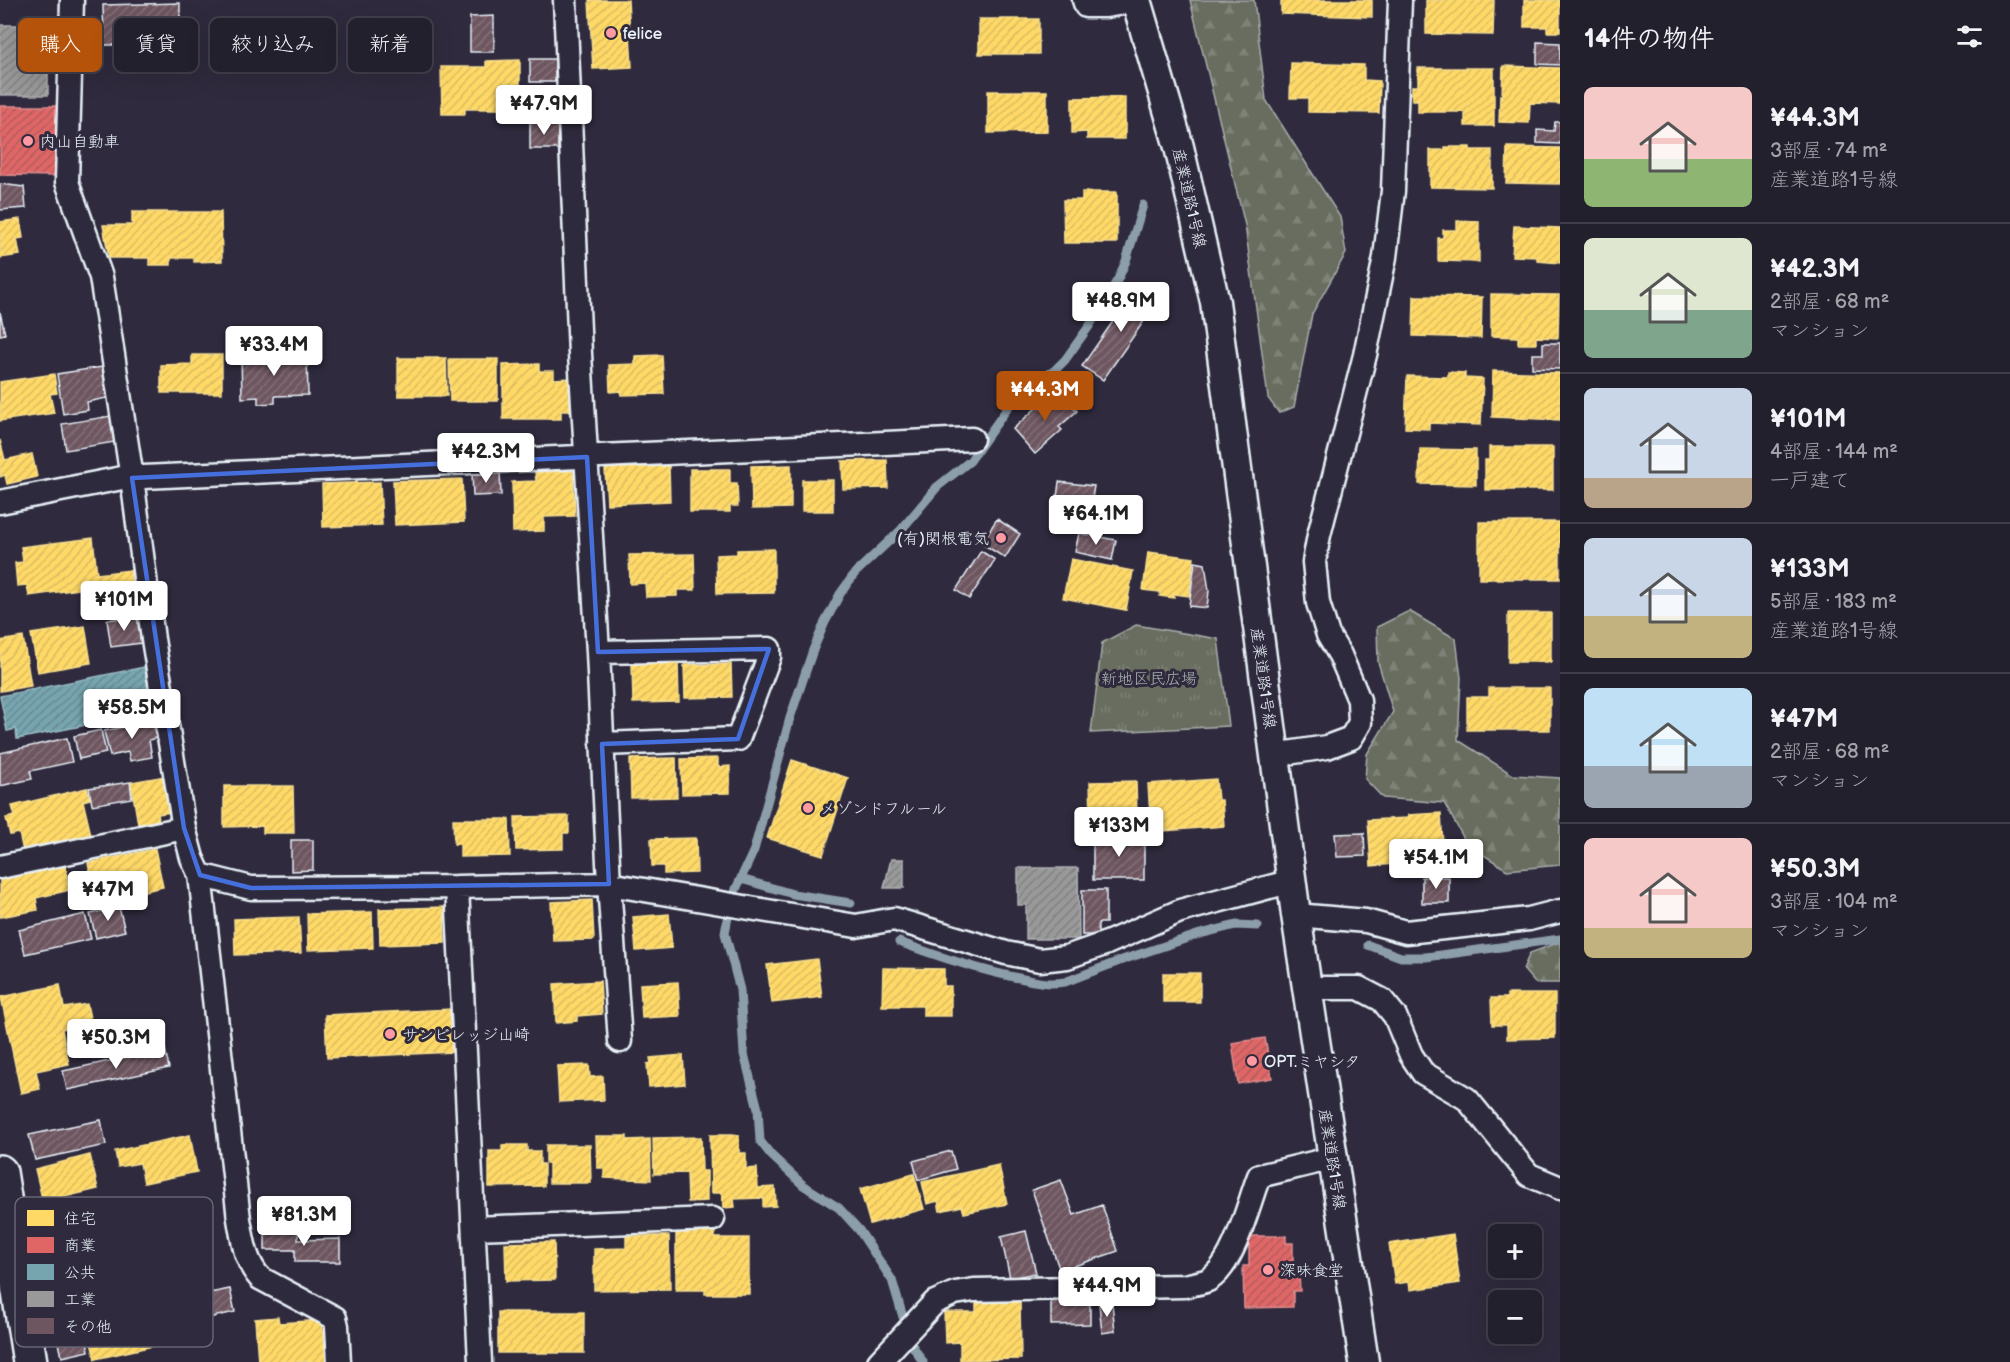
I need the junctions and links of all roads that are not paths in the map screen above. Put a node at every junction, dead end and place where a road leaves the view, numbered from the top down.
1 (72, 0) edge
2 (565, 0) edge
3 (1084, 0) edge
4 (1136, 0) edge
5 (1400, 0) edge
6 (972, 439) dead end
7 (587, 457) junction
8 (132, 478) junction
9 (0, 502) edge
10 (598, 652) junction
11 (602, 744) junction
12 (1274, 754) junction
13 (184, 828) junction
14 (0, 867) edge
15 (200, 875) junction
16 (1292, 880) junction
17 (609, 884) junction
18 (457, 887) junction
19 (1560, 911) edge
20 (1296, 915) junction
21 (1308, 988) junction
22 (620, 1041) dead end
23 (1333, 1158) junction
24 (0, 1172) edge
25 (1560, 1188) edge
26 (713, 1219) dead end
27 (474, 1228) junction
28 (15, 1267) edge
29 (28, 1347) edge
30 (30, 1362) edge
31 (339, 1362) edge
32 (480, 1362) edge
33 (879, 1362) edge
34 (1364, 1362) edge

1 - 8 street
2 - 7 street
3 - 4 street
4 - 12 street, 産業道路1号線
5 - 12 street
6 - 7 street
7 - 8 street
7 - 10 street
8 - 9 street
8 - 13 street
10 - 11 street
10 - 11 street
11 - 17 street
12 - 16 street, 産業道路1号線
13 - 14 street
13 - 15 street
15 - 18 street
15 - 31 street
16 - 17 street
16 - 20 street, 産業道路1号線
17 - 18 street
17 - 22 street
18 - 27 street
19 - 20 street
20 - 21 street, 産業道路1号線
21 - 23 street, 産業道路1号線
21 - 25 street
23 - 33 street
23 - 34 street, 産業道路1号線
24 - 28 highway
26 - 27 street
27 - 32 street
29 - 30 highway

